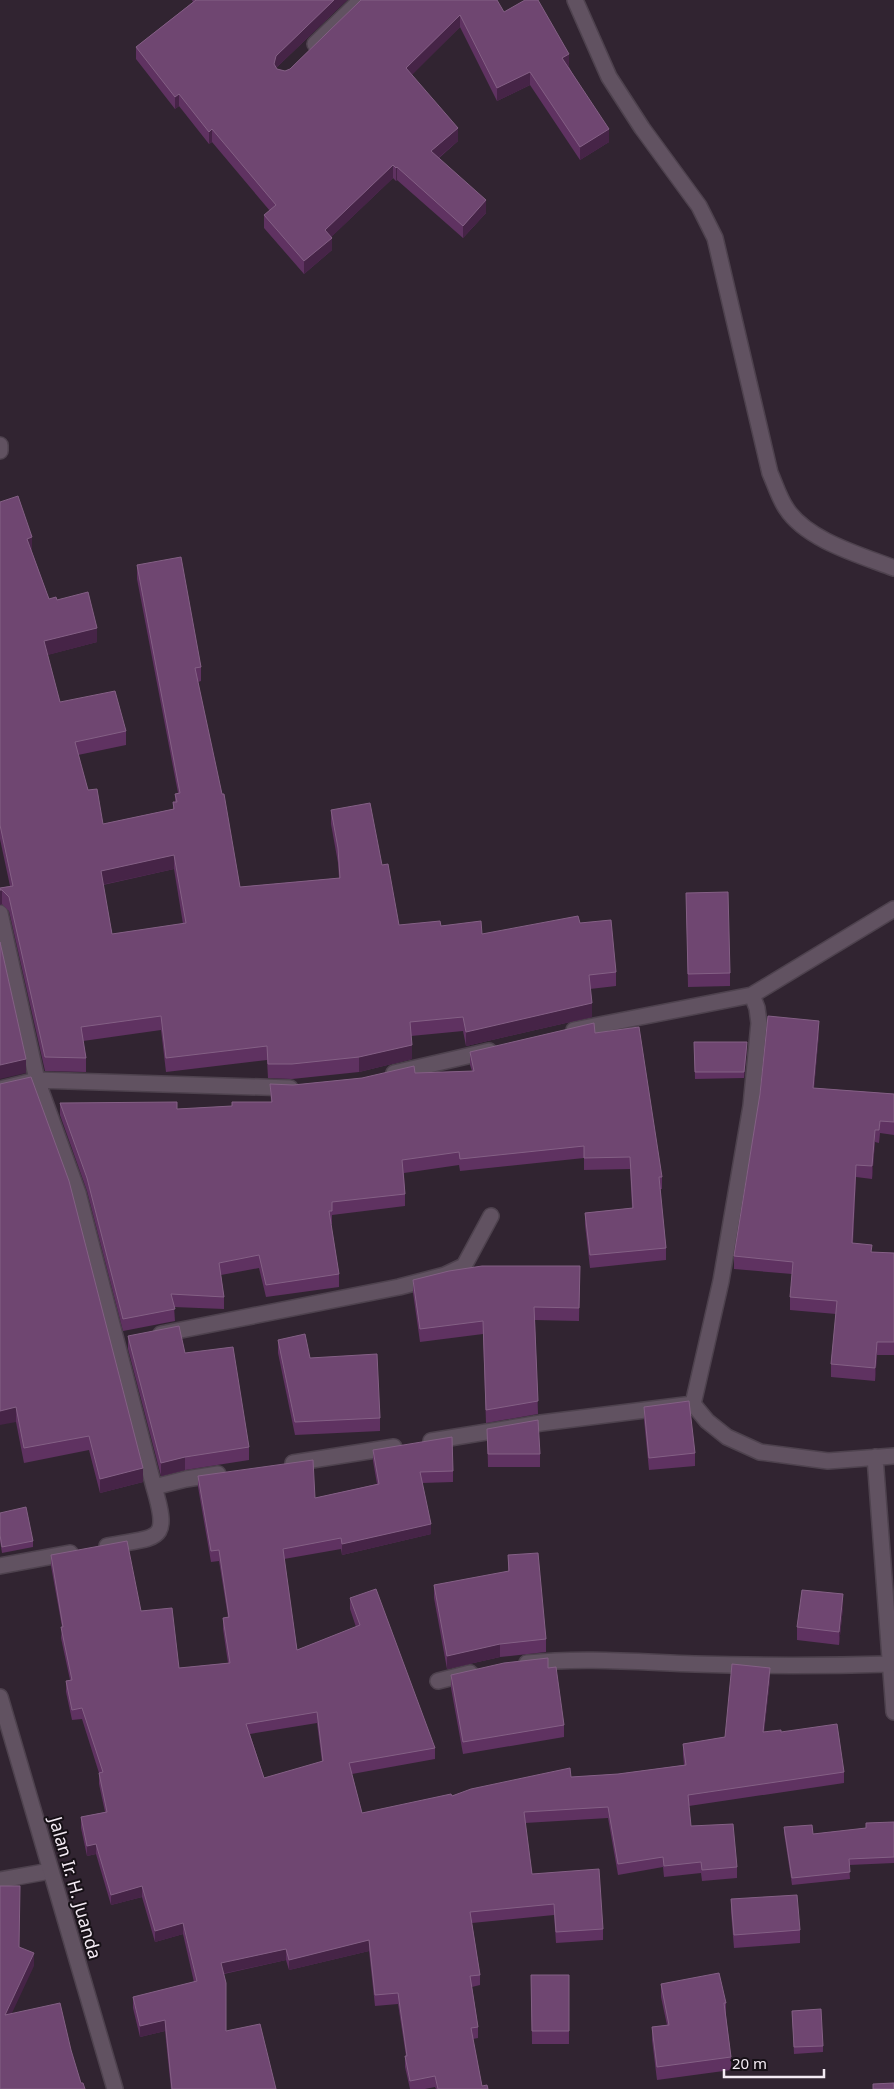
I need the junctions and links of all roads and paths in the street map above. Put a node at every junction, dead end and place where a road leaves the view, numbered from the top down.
1 (361, 0) edge
2 (575, 0) edge
3 (303, 56) edge
4 (0, 444) edge
5 (0, 451) edge
6 (894, 568) edge
7 (894, 909) edge
8 (0, 913) edge
9 (752, 995) junction
10 (562, 1033) edge
11 (504, 1047) edge
12 (380, 1077) edge
13 (37, 1080) junction
14 (302, 1087) edge
15 (0, 1088) edge
16 (491, 1216) dead end
17 (147, 1336) edge
18 (693, 1404) junction
19 (894, 1456) edge
20 (875, 1457) junction
21 (274, 1466) edge
22 (235, 1472) edge
23 (154, 1487) junction
24 (0, 1566) edge
25 (890, 1664) junction
26 (510, 1665) edge
27 (483, 1670) edge
28 (438, 1681) dead end
29 (0, 1697) edge
30 (894, 1712) edge
31 (50, 1871) junction
32 (0, 1880) edge
33 (115, 2089) edge

1 - 3 street
2 - 6 street
4 - 5 street
7 - 9 street
8 - 13 street
9 - 10 street
9 - 18 street
11 - 12 street
13 - 14 street
13 - 15 street
13 - 23 street
16 - 17 street
18 - 20 street
18 - 21 street
19 - 20 street
20 - 25 street
22 - 23 street
23 - 24 street
25 - 26 street
25 - 30 street
27 - 28 street
29 - 31 street, Jalan Ir. H. Juanda
31 - 32 street
31 - 33 street, Jalan Ir. H. Juanda

